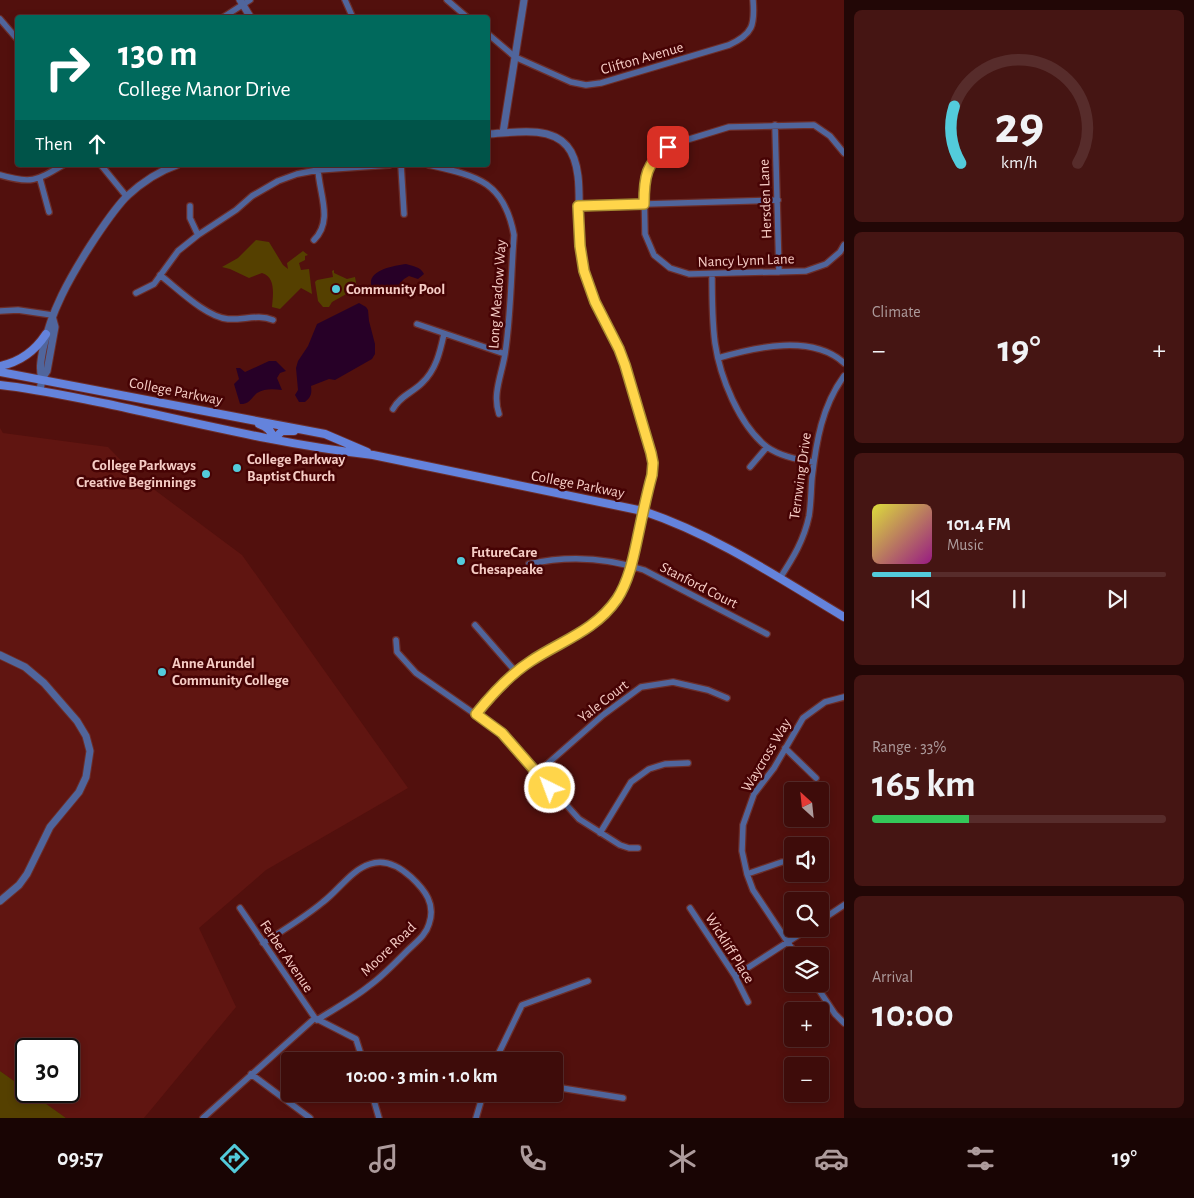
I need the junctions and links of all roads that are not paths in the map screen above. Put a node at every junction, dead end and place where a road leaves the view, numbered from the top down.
1 (250, 0) edge
2 (344, 0) edge
3 (448, 0) edge
4 (524, 0) edge
5 (753, 0) edge
6 (241, 2) edge
7 (226, 15) edge
8 (249, 15) edge
9 (352, 15) edge
10 (465, 15) edge
11 (0, 19) edge
12 (15, 36) edge
13 (490, 36) edge
14 (515, 57) junction
15 (775, 125) junction
16 (504, 133) junction
17 (490, 134) edge
18 (844, 153) edge
19 (60, 167) edge
20 (103, 167) edge
21 (173, 167) edge
22 (317, 167) edge
23 (401, 167) edge
24 (438, 167) edge
25 (0, 175) edge
26 (40, 179) junction
27 (127, 197) junction
28 (778, 200) junction
29 (644, 204) junction
30 (190, 206) dead end
31 (578, 206) junction
32 (49, 212) dead end
33 (404, 214) dead end
34 (198, 235) junction
35 (314, 240) dead end
36 (844, 245) edge
37 (780, 272) junction
38 (712, 274) junction
39 (160, 276) junction
40 (136, 293) dead end
41 (0, 311) edge
42 (52, 315) junction
43 (274, 320) dead end
44 (417, 324) dead end
45 (46, 334) junction
46 (444, 334) junction
47 (505, 354) junction
48 (718, 358) junction
49 (844, 363) edge
50 (0, 366) edge
51 (0, 372) edge
52 (844, 376) edge
53 (42, 379) junction
54 (0, 385) edge
55 (40, 390) junction
56 (393, 409) dead end
57 (499, 414) dead end
58 (240, 417) junction
59 (325, 434) junction
60 (274, 439) junction
61 (767, 447) junction
62 (373, 455) junction
63 (814, 462) junction
64 (750, 467) dead end
65 (643, 511) junction
66 (529, 564) dead end
67 (631, 566) junction
68 (780, 578) junction
69 (844, 617) edge
70 (475, 625) dead end
71 (767, 634) dead end
72 (396, 640) dead end
73 (0, 655) edge
74 (516, 672) junction
75 (844, 697) edge
76 (727, 698) dead end
77 (476, 714) junction
78 (785, 748) junction
79 (688, 763) dead end
80 (537, 773) junction
81 (816, 778) dead end
82 (600, 833) junction
83 (638, 848) dead end
84 (782, 862) dead end
85 (747, 874) junction
86 (0, 901) edge
87 (844, 905) edge
88 (240, 908) dead end
89 (690, 908) dead end
90 (829, 915) edge
91 (796, 937) edge
92 (263, 942) junction
93 (788, 942) junction
94 (791, 947) edge
95 (735, 976) junction
96 (588, 982) dead end
97 (821, 992) edge
98 (748, 1002) dead end
99 (316, 1019) junction
100 (844, 1023) edge
101 (360, 1052) edge
102 (498, 1052) edge
103 (251, 1074) junction
104 (563, 1088) edge
105 (623, 1098) dead end
106 (374, 1102) edge
107 (481, 1102) edge
108 (204, 1118) edge
109 (310, 1118) edge
110 (379, 1118) edge
111 (476, 1118) edge

1 - 6 street
2 - 9 street
3 - 10 street
4 - 14 street
5 - 14 street, Clifton Avenue
6 - 7 street
6 - 8 street
11 - 12 street
13 - 14 street, Clifton Avenue
14 - 16 street
15 - 18 street, Nancy Lynn Lane
15 - 28 street, Hersden Lane
15 - 29 street, Nancy Lynn Lane
16 - 17 street
16 - 31 street
19 - 26 street
20 - 27 street
21 - 27 street
22 - 34 street
22 - 35 street
23 - 33 street
24 - 47 street, Long Meadow Way
25 - 26 street
26 - 32 street
27 - 42 street
28 - 29 street
28 - 37 street, Hersden Lane
29 - 31 street
29 - 38 street, Nancy Lynn Lane
30 - 34 street
31 - 65 street
34 - 39 street
36 - 37 street, Nancy Lynn Lane
37 - 38 street, Nancy Lynn Lane
38 - 48 street
39 - 40 street
39 - 43 street
41 - 42 street
42 - 45 street
42 - 53 street
44 - 46 street
45 - 50 main road
45 - 53 street
46 - 47 street
46 - 56 street
47 - 57 street, Long Meadow Way
48 - 49 street
48 - 61 street
51 - 53 main road, College Parkway
52 - 63 street, Ternwing Drive
53 - 55 street
53 - 58 main road, College Parkway
54 - 55 main road, College Parkway
55 - 60 main road, College Parkway
58 - 59 main road, College Parkway
58 - 60 main road
59 - 60 main road
59 - 62 main road, College Parkway
60 - 62 main road, College Parkway
61 - 63 street
61 - 64 street
62 - 65 main road, College Parkway
63 - 68 street, Ternwing Drive
65 - 67 street
65 - 68 main road, College Parkway
66 - 67 street, Stanford Court
67 - 71 street, Stanford Court
67 - 74 street
68 - 69 main road, College Parkway
70 - 74 street
72 - 77 street
73 - 86 street
74 - 77 street
75 - 78 street, Waycross Way
76 - 80 street, Yale Court
77 - 80 street
78 - 81 street
78 - 85 street, Waycross Way
79 - 82 street
80 - 82 street
82 - 83 street
84 - 85 street
85 - 93 street, Waycross Way
87 - 90 street
88 - 92 street, Ferber Avenue
89 - 95 street, Wickliff Place
91 - 93 street
92 - 99 street, Ferber Avenue
92 - 99 street, Moore Road
93 - 94 street, Waycross Way
93 - 95 street
95 - 98 street, Wickliff Place
96 - 102 street
97 - 100 street
99 - 101 street
99 - 103 street, Moore Road
103 - 108 street, Moore Road
103 - 109 street
104 - 105 street
106 - 110 street
107 - 111 street

